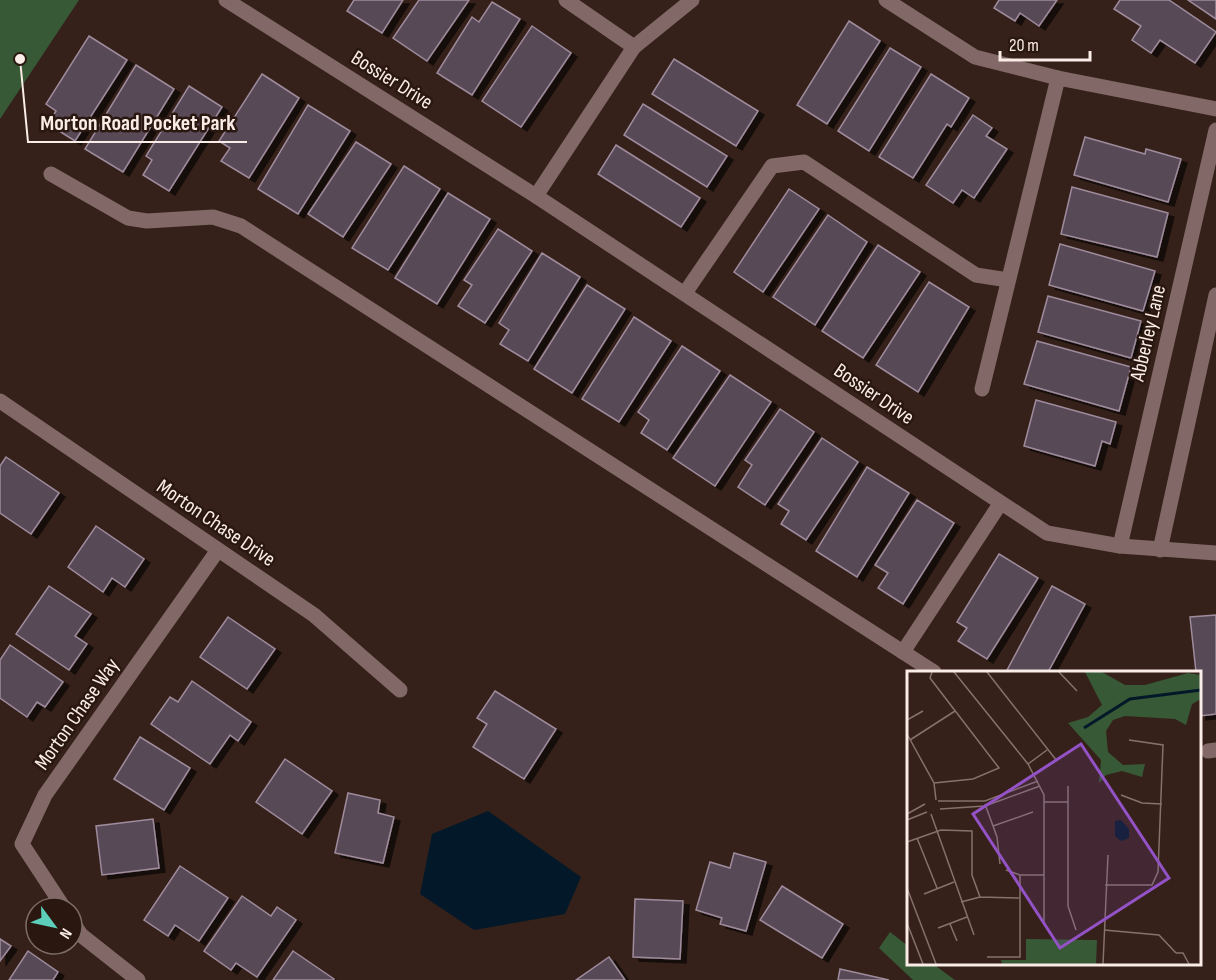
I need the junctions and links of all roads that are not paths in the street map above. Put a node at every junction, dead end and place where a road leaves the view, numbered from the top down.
1 (226, 0) edge
2 (566, 0) edge
3 (692, 0) edge
4 (886, 0) edge
5 (634, 47) junction
6 (1058, 78) junction
7 (1216, 109) edge
8 (1216, 130) edge
9 (51, 174) dead end
10 (536, 196) junction
11 (1008, 279) junction
12 (685, 293) junction
13 (1216, 295) edge
14 (982, 388) dead end
15 (0, 401) edge
16 (1000, 504) junction
17 (1120, 546) junction
18 (218, 550) junction
19 (1160, 550) junction
20 (1216, 553) edge
21 (903, 652) junction
22 (932, 671) edge
23 (400, 690) dead end
24 (56, 896) edge
25 (84, 937) edge
26 (138, 980) edge

1 - 10 street, Bossier Drive
2 - 5 street
3 - 5 street
4 - 6 street
5 - 10 street
6 - 7 street
6 - 11 street
8 - 17 street, Abberley Lane
9 - 21 street
10 - 12 street, Bossier Drive
11 - 12 street
11 - 14 street
12 - 16 street, Bossier Drive
13 - 19 street
15 - 18 street, Morton Chase Drive
16 - 17 street, Bossier Drive
16 - 21 street
17 - 19 street, Bossier Drive
18 - 23 street, Morton Chase Drive
18 - 24 street, Morton Chase Way
19 - 20 street, Bossier Drive
21 - 22 street
25 - 26 street

